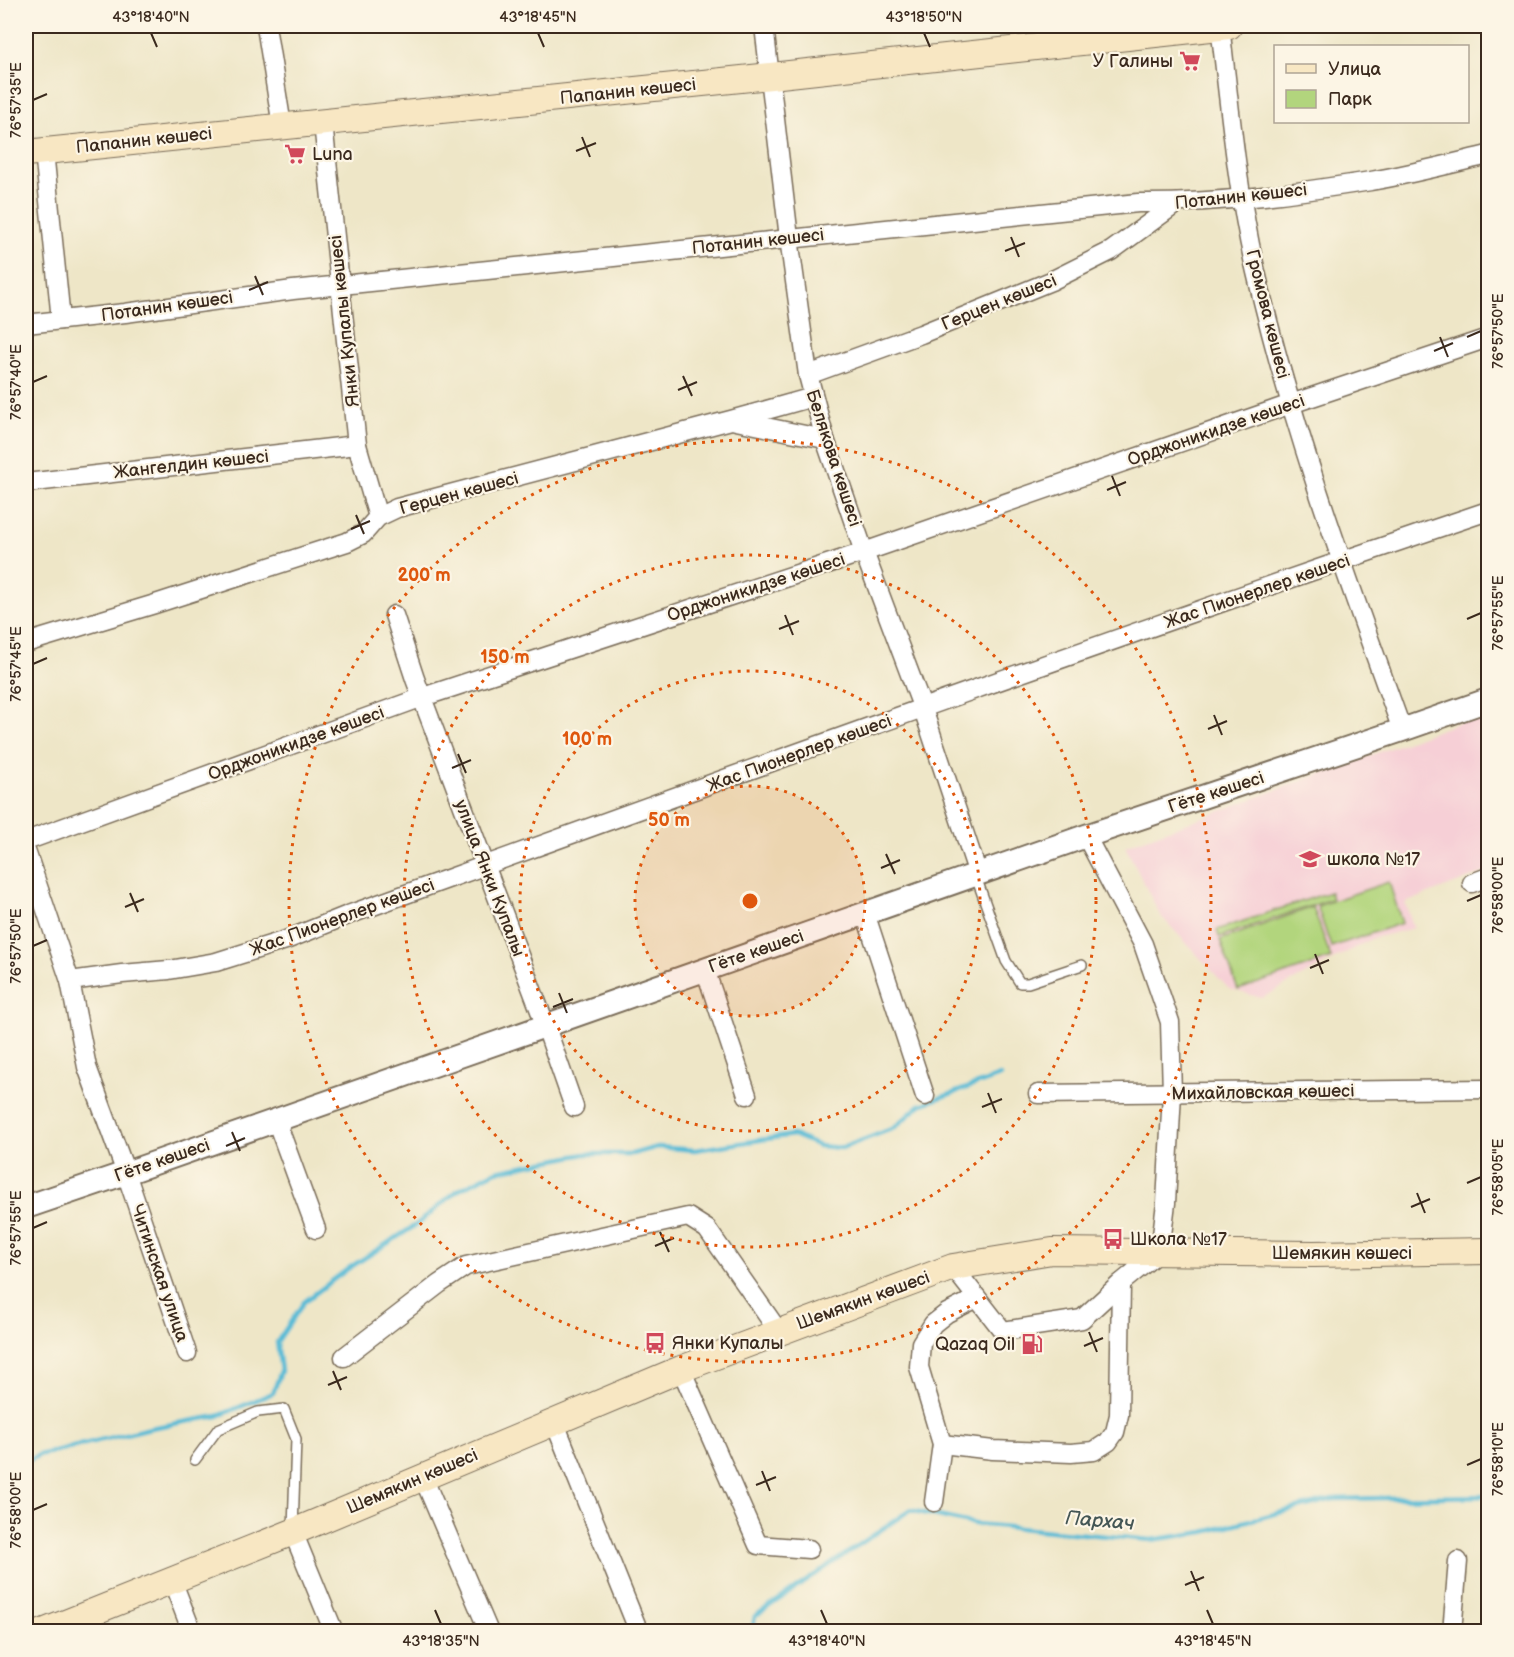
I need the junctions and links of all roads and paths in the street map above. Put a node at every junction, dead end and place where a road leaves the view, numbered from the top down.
1 (266, 26) edge
2 (764, 26) edge
3 (1223, 26) edge
4 (771, 76) junction
5 (323, 123) junction
6 (282, 126) junction
7 (35, 152) edge
8 (1488, 155) edge
9 (1242, 198) junction
10 (1177, 203) junction
11 (789, 238) junction
12 (341, 285) junction
13 (61, 320) junction
14 (26, 324) edge
15 (1488, 338) edge
16 (808, 375) junction
17 (813, 397) junction
18 (1291, 404) junction
19 (731, 420) junction
20 (825, 439) junction
21 (357, 446) junction
22 (26, 483) edge
23 (1488, 512) edge
24 (378, 517) junction
25 (864, 552) junction
26 (1341, 561) junction
27 (394, 615) dead end
28 (26, 643) edge
29 (423, 697) junction
30 (1488, 700) edge
31 (923, 709) junction
32 (1402, 730) junction
33 (1086, 836) junction
34 (26, 841) edge
35 (26, 851) edge
36 (484, 866) junction
37 (976, 874) junction
38 (865, 913) junction
39 (1082, 965) dead end
40 (705, 969) junction
41 (70, 981) junction
42 (545, 1024) junction
43 (1488, 1089) edge
44 (1172, 1093) junction
45 (1038, 1094) dead end
46 (747, 1095) dead end
47 (925, 1096) dead end
48 (574, 1107) dead end
49 (276, 1120) junction
50 (126, 1173) junction
51 (26, 1207) edge
52 (316, 1229) dead end
53 (1160, 1251) junction
54 (1488, 1251) edge
55 (953, 1267) junction
56 (1120, 1283) junction
57 (977, 1299) junction
58 (779, 1332) junction
59 (187, 1353) dead end
60 (344, 1357) dead end
61 (681, 1369) junction
62 (554, 1421) junction
63 (942, 1444) junction
64 (195, 1460) dead end
65 (423, 1477) junction
66 (934, 1502) dead end
67 (293, 1532) junction
68 (809, 1549) dead end
69 (1458, 1561) dead end
70 (172, 1580) junction
71 (43, 1632) edge
72 (192, 1632) edge
73 (334, 1632) edge
74 (489, 1632) edge
75 (639, 1632) edge
76 (1452, 1632) edge

1 - 6 street
2 - 4 street, Белякова көшесі
3 - 4 main road, Папанин көшесі
3 - 9 street, Громова көшесі
4 - 5 main road, Папанин көшесі
4 - 11 street, Белякова көшесі
5 - 6 main road, Папанин көшесі
5 - 12 street, Янки Купалы көшесі
6 - 7 main road, Папанин көшесі
7 - 13 street
8 - 9 street, Потанин көшесі
9 - 10 street, Потанин көшесі
9 - 18 street, Громова көшесі
10 - 11 street, Потанин көшесі
10 - 16 street, Герцен көшесі
11 - 12 street, Потанин көшесі
11 - 16 street, Белякова көшесі
12 - 13 street, Потанин көшесі
12 - 21 street, Янки Купалы көшесі
13 - 14 street, Потанин көшесі
15 - 18 street, Орджоникидзе көшесі
16 - 17 street, Белякова көшесі
17 - 19 street, Герцен көшесі
17 - 20 street, Белякова көшесі
18 - 25 street, Орджоникидзе көшесі
18 - 26 street, Громова көшесі
19 - 20 street
19 - 24 street, Герцен көшесі
20 - 25 street, Белякова көшесі
21 - 22 street, Жангелдин көшесі
21 - 24 street, Янки Купалы көшесі
23 - 26 street, Жас Пионерлер көшесі
24 - 28 street, Герцен көшесі
25 - 29 street, Орджоникидзе көшесі
25 - 31 street, Белякова көшесі
26 - 31 street, Жас Пионерлер көшесі
26 - 32 street, Громова көшесі
27 - 29 street, улица Янки Купалы
29 - 34 street, Орджоникидзе көшесі
29 - 36 street, улица Янки Купалы
30 - 32 street, Гёте көшесі
31 - 36 street, Жас Пионерлер көшесі
31 - 37 street, Белякова көшесі
32 - 33 street, Гёте көшесі
33 - 37 street, Гёте көшесі
33 - 44 street
35 - 41 street, Читинская улица
36 - 41 street, Жас Пионерлер көшесі
36 - 42 street, улица Янки Купалы
37 - 38 street, Гёте көшесі
37 - 39 lane
38 - 40 street, Гёте көшесі
38 - 47 street
40 - 42 street, Гёте көшесі
40 - 46 street
41 - 50 street, Читинская улица
42 - 48 street, улица Янки Купалы
42 - 49 street, Гёте көшесі
43 - 44 street, Михайловская көшесі
44 - 45 street, Михайловская көшесі
44 - 53 street
49 - 50 street, Гёте көшесі
49 - 52 street
50 - 51 street, Гёте көшесі
50 - 59 street, Читинская улица
53 - 54 main road, Шемякин көшесі
53 - 55 main road, Шемякин көшесі
53 - 56 street
55 - 57 street
55 - 58 main road, Шемякин көшесі
56 - 57 street
56 - 63 street
57 - 63 street
58 - 60 street
58 - 61 main road, Шемякин көшесі
61 - 62 main road, Шемякин көшесі
61 - 68 street
62 - 65 main road, Шемякин көшесі
62 - 75 street
63 - 66 street
64 - 67 lane
65 - 67 main road, Шемякин көшесі
65 - 74 street
67 - 70 main road, Шемякин көшесі
67 - 73 street
69 - 76 street
70 - 71 main road, Шемякин көшесі
70 - 72 street

